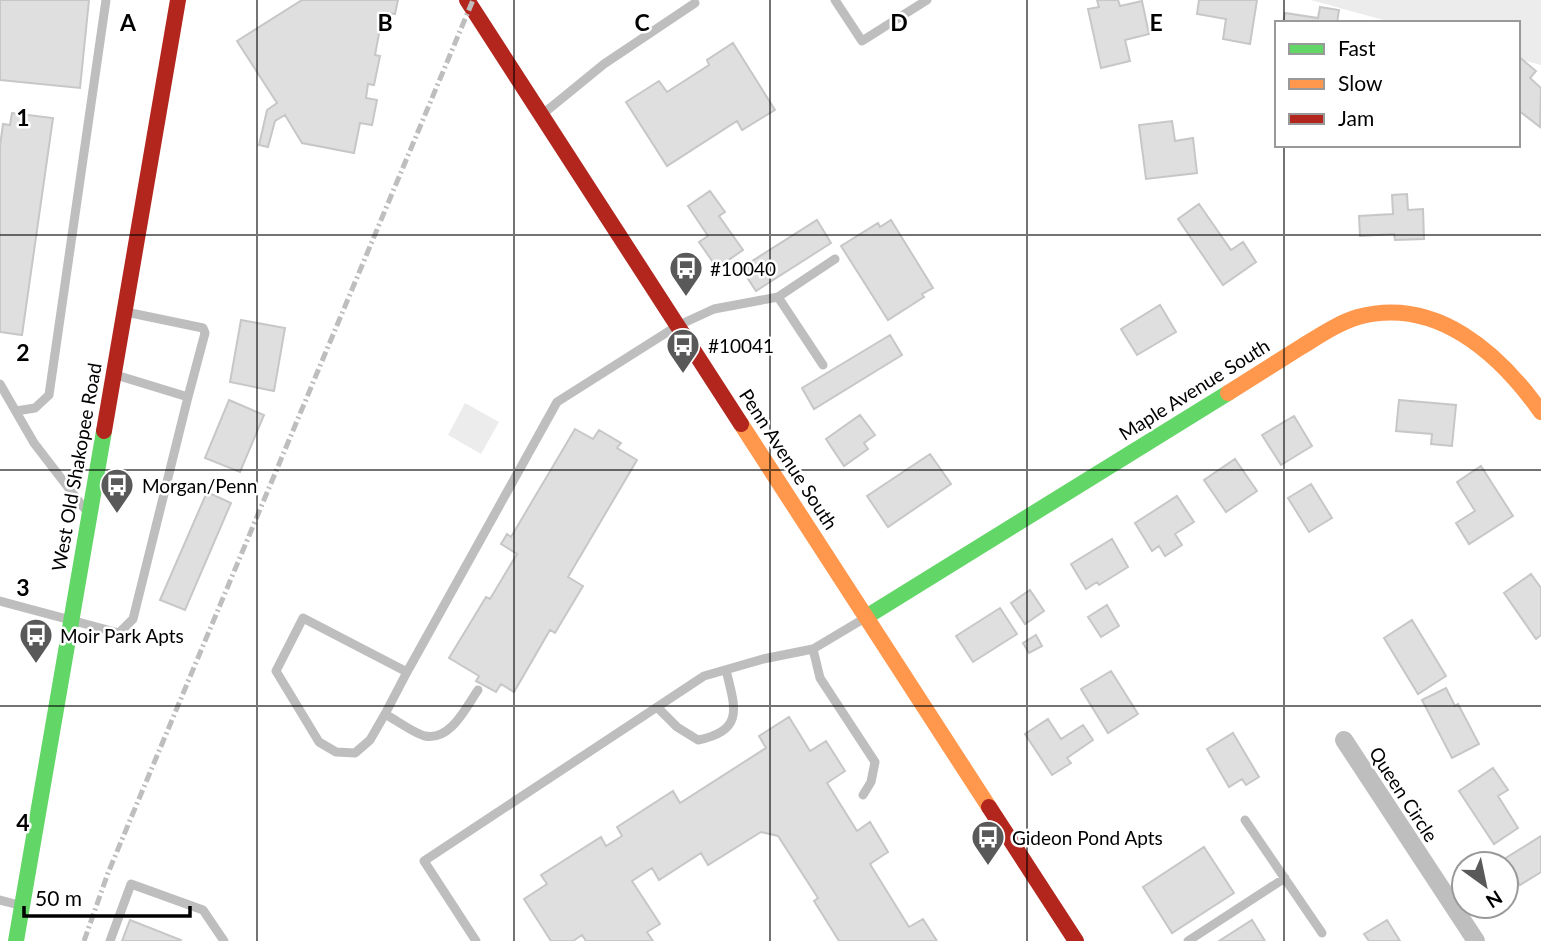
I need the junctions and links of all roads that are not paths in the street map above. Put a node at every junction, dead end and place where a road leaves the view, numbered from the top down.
1 (106, 0) edge
2 (178, 0) edge
3 (467, 0) edge
4 (835, 0) edge
5 (927, 0) edge
6 (695, 3) dead end
7 (541, 116) junction
8 (835, 259) dead end
9 (778, 297) junction
10 (124, 312) junction
11 (677, 326) junction
12 (823, 365) dead end
13 (113, 374) junction
14 (0, 384) edge
15 (188, 397) junction
16 (1538, 402) edge
17 (16, 411) junction
18 (89, 515) junction
19 (0, 601) edge
20 (866, 617) junction
21 (71, 618) junction
22 (813, 649) junction
23 (726, 670) junction
24 (407, 672) junction
25 (478, 690) dead end
26 (657, 707) junction
27 (385, 714) junction
28 (1344, 740) dead end
29 (863, 795) dead end
30 (1245, 820) dead end
31 (1285, 878) junction
32 (0, 900) edge
33 (22, 906) junction
34 (1322, 933) dead end
35 (16, 941) edge
36 (110, 941) edge
37 (224, 941) edge
38 (476, 941) edge
39 (1076, 941) edge
40 (1188, 941) edge
41 (1476, 941) edge

1 - 17 lane
2 - 10 main road, West Old Shakopee Road
3 - 7 main road, Penn Avenue South
4 - 5 lane
6 - 7 lane
7 - 11 main road, Penn Avenue South
8 - 9 lane
9 - 11 lane
9 - 12 lane
10 - 13 main road, West Old Shakopee Road
10 - 15 lane
11 - 20 main road, Penn Avenue South
11 - 24 lane
13 - 15 lane
13 - 18 main road, West Old Shakopee Road
14 - 17 lane
15 - 21 lane
16 - 20 main road, Maple Avenue South
17 - 18 lane
18 - 21 main road, West Old Shakopee Road
19 - 21 lane
20 - 22 lane
20 - 39 main road, Penn Avenue South
21 - 33 main road, West Old Shakopee Road
22 - 23 lane
22 - 29 lane
23 - 26 lane
23 - 26 lane
24 - 27 lane
24 - 27 lane
25 - 27 lane
26 - 38 lane
28 - 41 street, Queen Circle
30 - 31 lane
31 - 34 lane
31 - 40 lane
32 - 33 lane
33 - 35 main road, West Old Shakopee Road
36 - 37 lane

